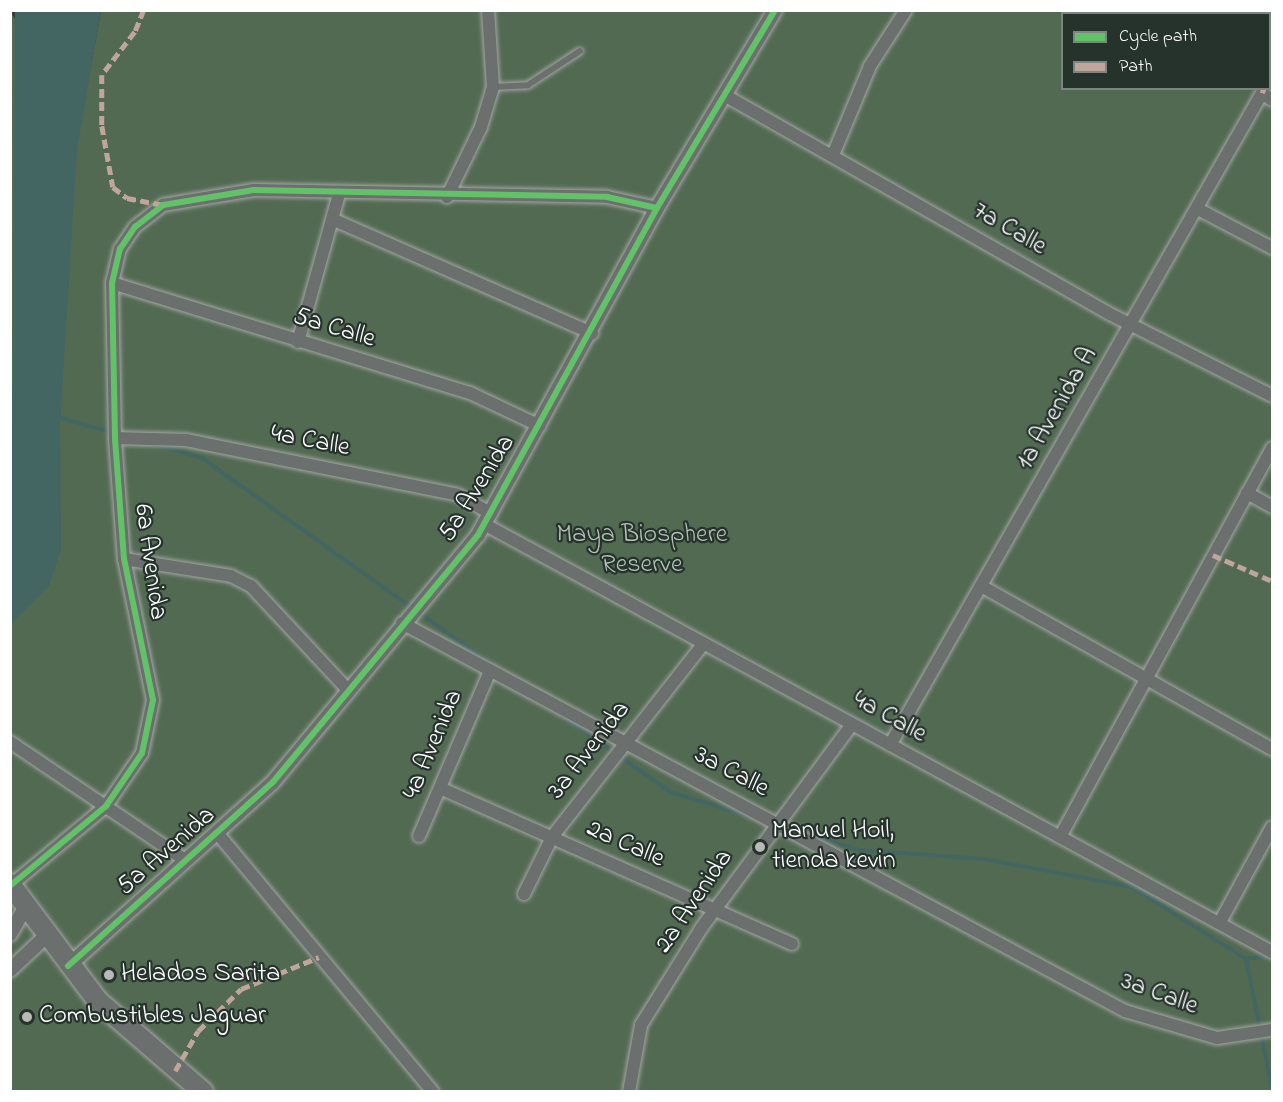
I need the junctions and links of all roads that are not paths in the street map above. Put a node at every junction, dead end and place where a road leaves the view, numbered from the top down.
1 (488, 10) edge
2 (775, 10) edge
3 (906, 10) edge
4 (580, 51) dead end
5 (493, 87) junction
6 (726, 96) junction
7 (1267, 96) edge
8 (833, 155) junction
9 (339, 194) junction
10 (447, 197) junction
11 (657, 208) junction
12 (1198, 209) junction
13 (334, 220) junction
14 (1272, 248) edge
15 (112, 283) junction
16 (1133, 323) junction
17 (592, 333) junction
18 (298, 342) junction
19 (1272, 396) edge
20 (540, 426) junction
21 (116, 438) junction
22 (1272, 448) edge
23 (1247, 493) junction
24 (1272, 507) edge
25 (487, 518) junction
26 (124, 559) junction
27 (983, 587) junction
28 (402, 623) junction
29 (704, 643) junction
30 (490, 670) junction
31 (1146, 680) junction
32 (348, 690) junction
33 (852, 724) junction
34 (10, 742) edge
35 (625, 742) junction
36 (891, 745) junction
37 (1272, 749) edge
38 (440, 788) junction
39 (106, 806) junction
40 (777, 824) junction
41 (1272, 827) edge
42 (218, 834) junction
43 (419, 836) dead end
44 (552, 837) junction
45 (1060, 837) junction
46 (185, 860) junction
47 (11, 885) edge
48 (524, 894) dead end
49 (25, 908) junction
50 (715, 910) junction
51 (1220, 922) junction
52 (10, 934) edge
53 (45, 937) junction
54 (792, 944) dead end
55 (1272, 952) edge
56 (68, 966) junction
57 (10, 970) edge
58 (1272, 1030) edge
59 (202, 1092) edge
60 (433, 1092) edge
61 (629, 1092) edge

1 - 5 street
2 - 6 street, 5a Avenida
3 - 8 street
4 - 5 lane
5 - 10 street
6 - 8 street, 7a Calle
6 - 11 street, 5a Avenida
7 - 12 street, 1a Avenida A
8 - 16 street, 7a Calle
9 - 10 street
9 - 13 street
9 - 15 street, 6a Avenida
10 - 11 street
11 - 17 street, 5a Avenida
12 - 14 street
12 - 16 street, 1a Avenida A
13 - 17 street
13 - 18 street
15 - 18 street, 5a Calle
15 - 21 street, 6a Avenida
16 - 19 street, 7a Calle
16 - 27 street, 1a Avenida A
17 - 20 street, 5a Avenida
18 - 20 street, 5a Calle
20 - 25 street, 5a Avenida
21 - 25 street, 4a Calle
21 - 26 street, 6a Avenida
22 - 23 street
23 - 24 street
23 - 31 street
25 - 28 street, 5a Avenida
25 - 29 street, 4a Calle
26 - 32 street
26 - 39 street, 6a Avenida
27 - 31 street
27 - 36 street, 1a Avenida A
28 - 30 street, 3a Calle
28 - 32 street, 5a Avenida
29 - 33 street, 4a Calle
29 - 35 street, 3a Avenida
30 - 35 street, 3a Calle
30 - 38 street, 4a Avenida
31 - 37 street
31 - 45 street
32 - 42 street, 5a Avenida
33 - 36 street, 4a Calle
33 - 40 street, 2a Avenida
34 - 39 street
35 - 40 street, 3a Calle
35 - 44 street, 3a Avenida
36 - 45 street, 4a Calle
38 - 43 street, 4a Avenida
38 - 44 street, 2a Calle
39 - 46 street
39 - 47 street, 6a Avenida
40 - 50 street, 2a Avenida
40 - 58 street, 3a Calle
41 - 51 street
42 - 46 street, 5a Avenida
42 - 60 street
44 - 48 street, 3a Avenida
44 - 50 street, 2a Calle
45 - 51 street, 4a Calle
46 - 56 street, 5a Avenida
47 - 49 highway
49 - 52 street
49 - 53 highway
50 - 54 street, 2a Calle
50 - 61 street, 2a Avenida
51 - 55 street, 4a Calle
53 - 56 highway
53 - 57 street
56 - 59 highway

